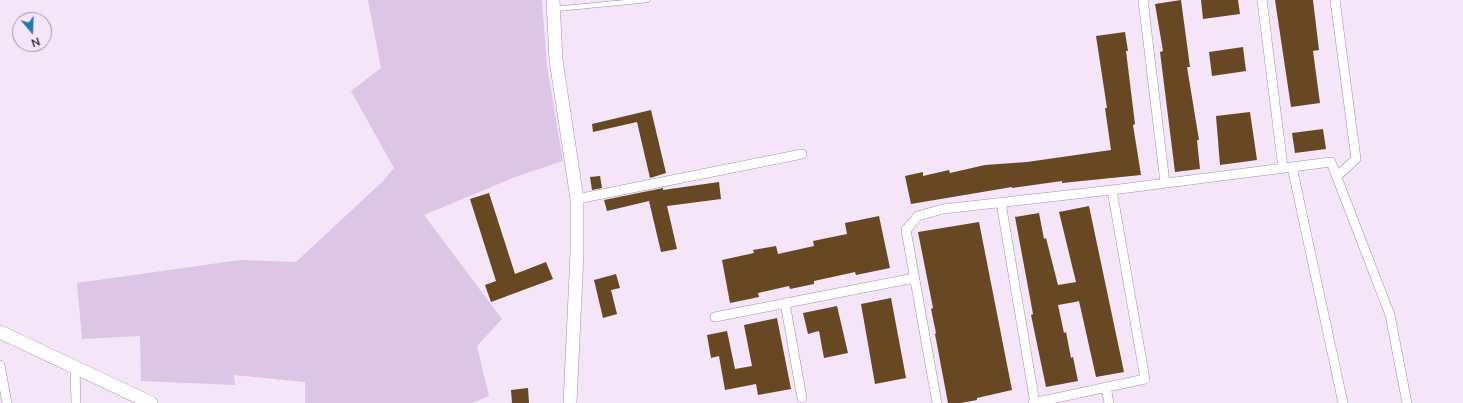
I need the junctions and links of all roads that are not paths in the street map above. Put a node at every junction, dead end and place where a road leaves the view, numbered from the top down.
1 (648, 0) edge
2 (1143, 0) edge
3 (1262, 0) edge
4 (1335, 0) edge
5 (553, 5) edge
6 (802, 154) dead end
7 (1287, 168) junction
8 (1337, 176) junction
9 (1164, 183) junction
10 (1112, 190) junction
11 (577, 199) junction
12 (1001, 203) junction
13 (914, 278) junction
14 (785, 303) junction
15 (715, 317) dead end
16 (0, 332) edge
17 (0, 365) edge
18 (76, 367) junction
19 (1106, 387) junction
20 (802, 398) dead end
21 (8, 403) edge
22 (76, 403) edge
23 (151, 403) edge
24 (570, 403) edge
25 (936, 403) edge
26 (1034, 403) edge
27 (1109, 403) edge
28 (1343, 403) edge
29 (1407, 403) edge

1 - 5 lane
2 - 9 street
3 - 7 street
4 - 8 street
5 - 11 main road
6 - 11 street
7 - 8 street
7 - 9 street
7 - 28 street
8 - 29 street
9 - 10 street
10 - 12 street
10 - 19 street
11 - 24 main road
12 - 13 street
12 - 26 street
13 - 14 street
13 - 25 street
14 - 15 street
14 - 20 street
16 - 18 main road
17 - 21 street
18 - 22 street
18 - 23 main road
19 - 26 street
19 - 27 street

